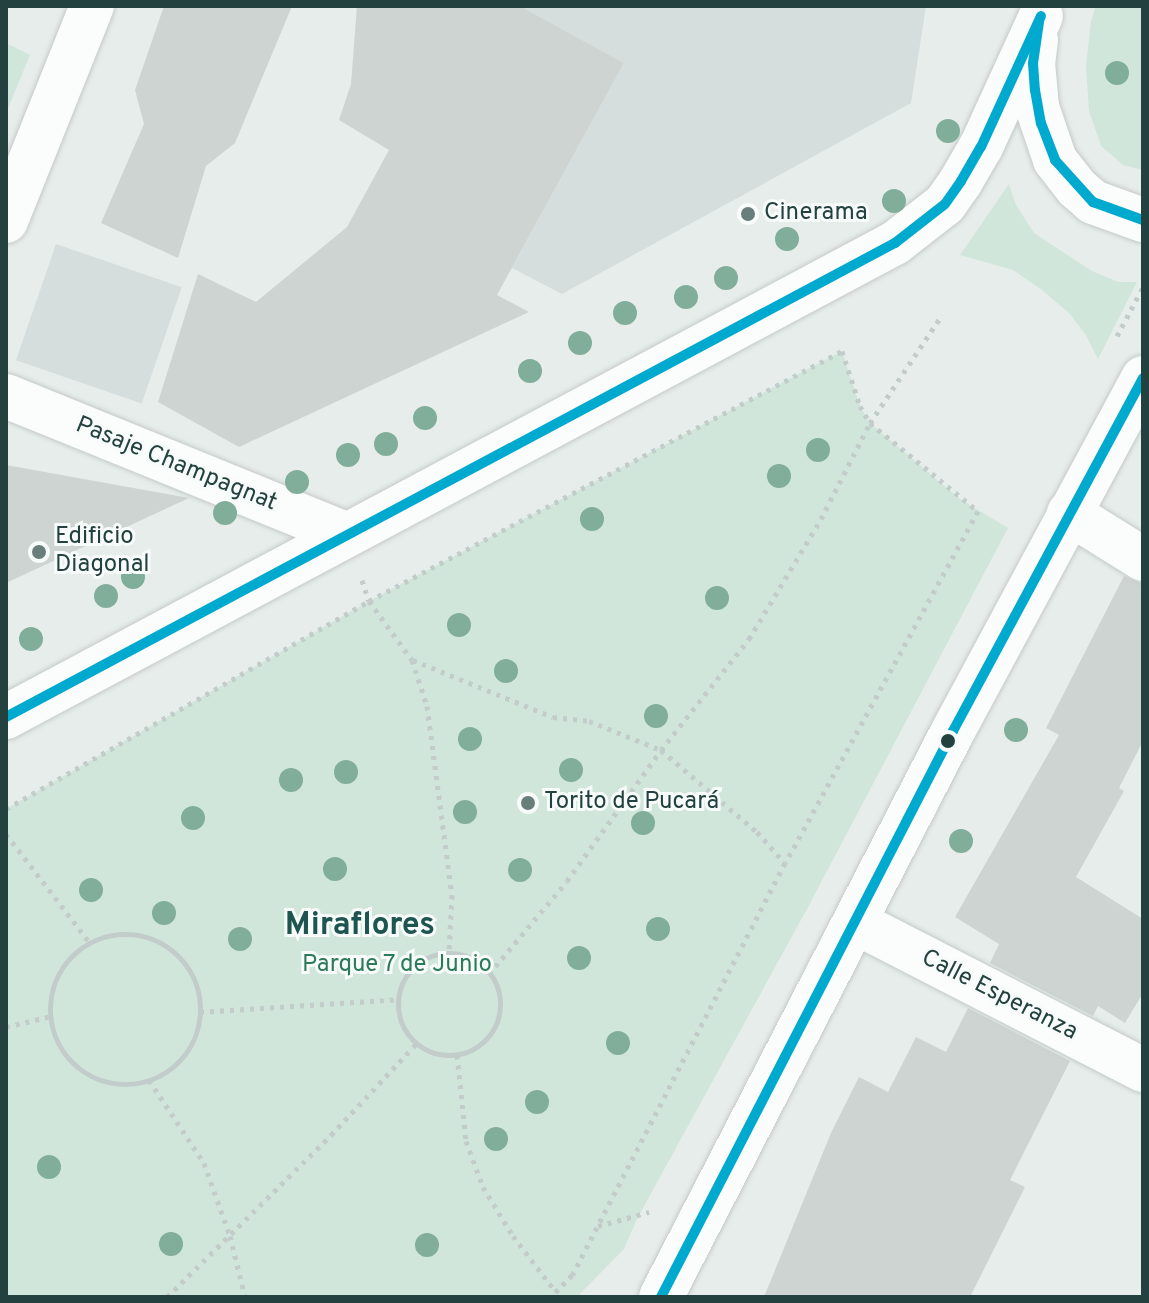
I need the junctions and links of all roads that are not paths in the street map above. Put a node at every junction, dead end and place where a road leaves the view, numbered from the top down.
1 (92, 6) edge
2 (1042, 11) edge
3 (1143, 220) edge
4 (6, 221) edge
5 (1143, 378) edge
6 (6, 396) edge
7 (1069, 513) junction
8 (346, 534) junction
9 (1143, 559) edge
10 (6, 717) edge
11 (855, 922) junction
12 (1143, 1070) edge
13 (661, 1297) edge

1 - 4 main road
2 - 3 main road
2 - 8 main road
5 - 7 main road
6 - 8 main road, Pasaje Champagnat
7 - 9 main road
7 - 11 main road
8 - 10 main road
11 - 12 main road, Calle Esperanza
11 - 13 main road

